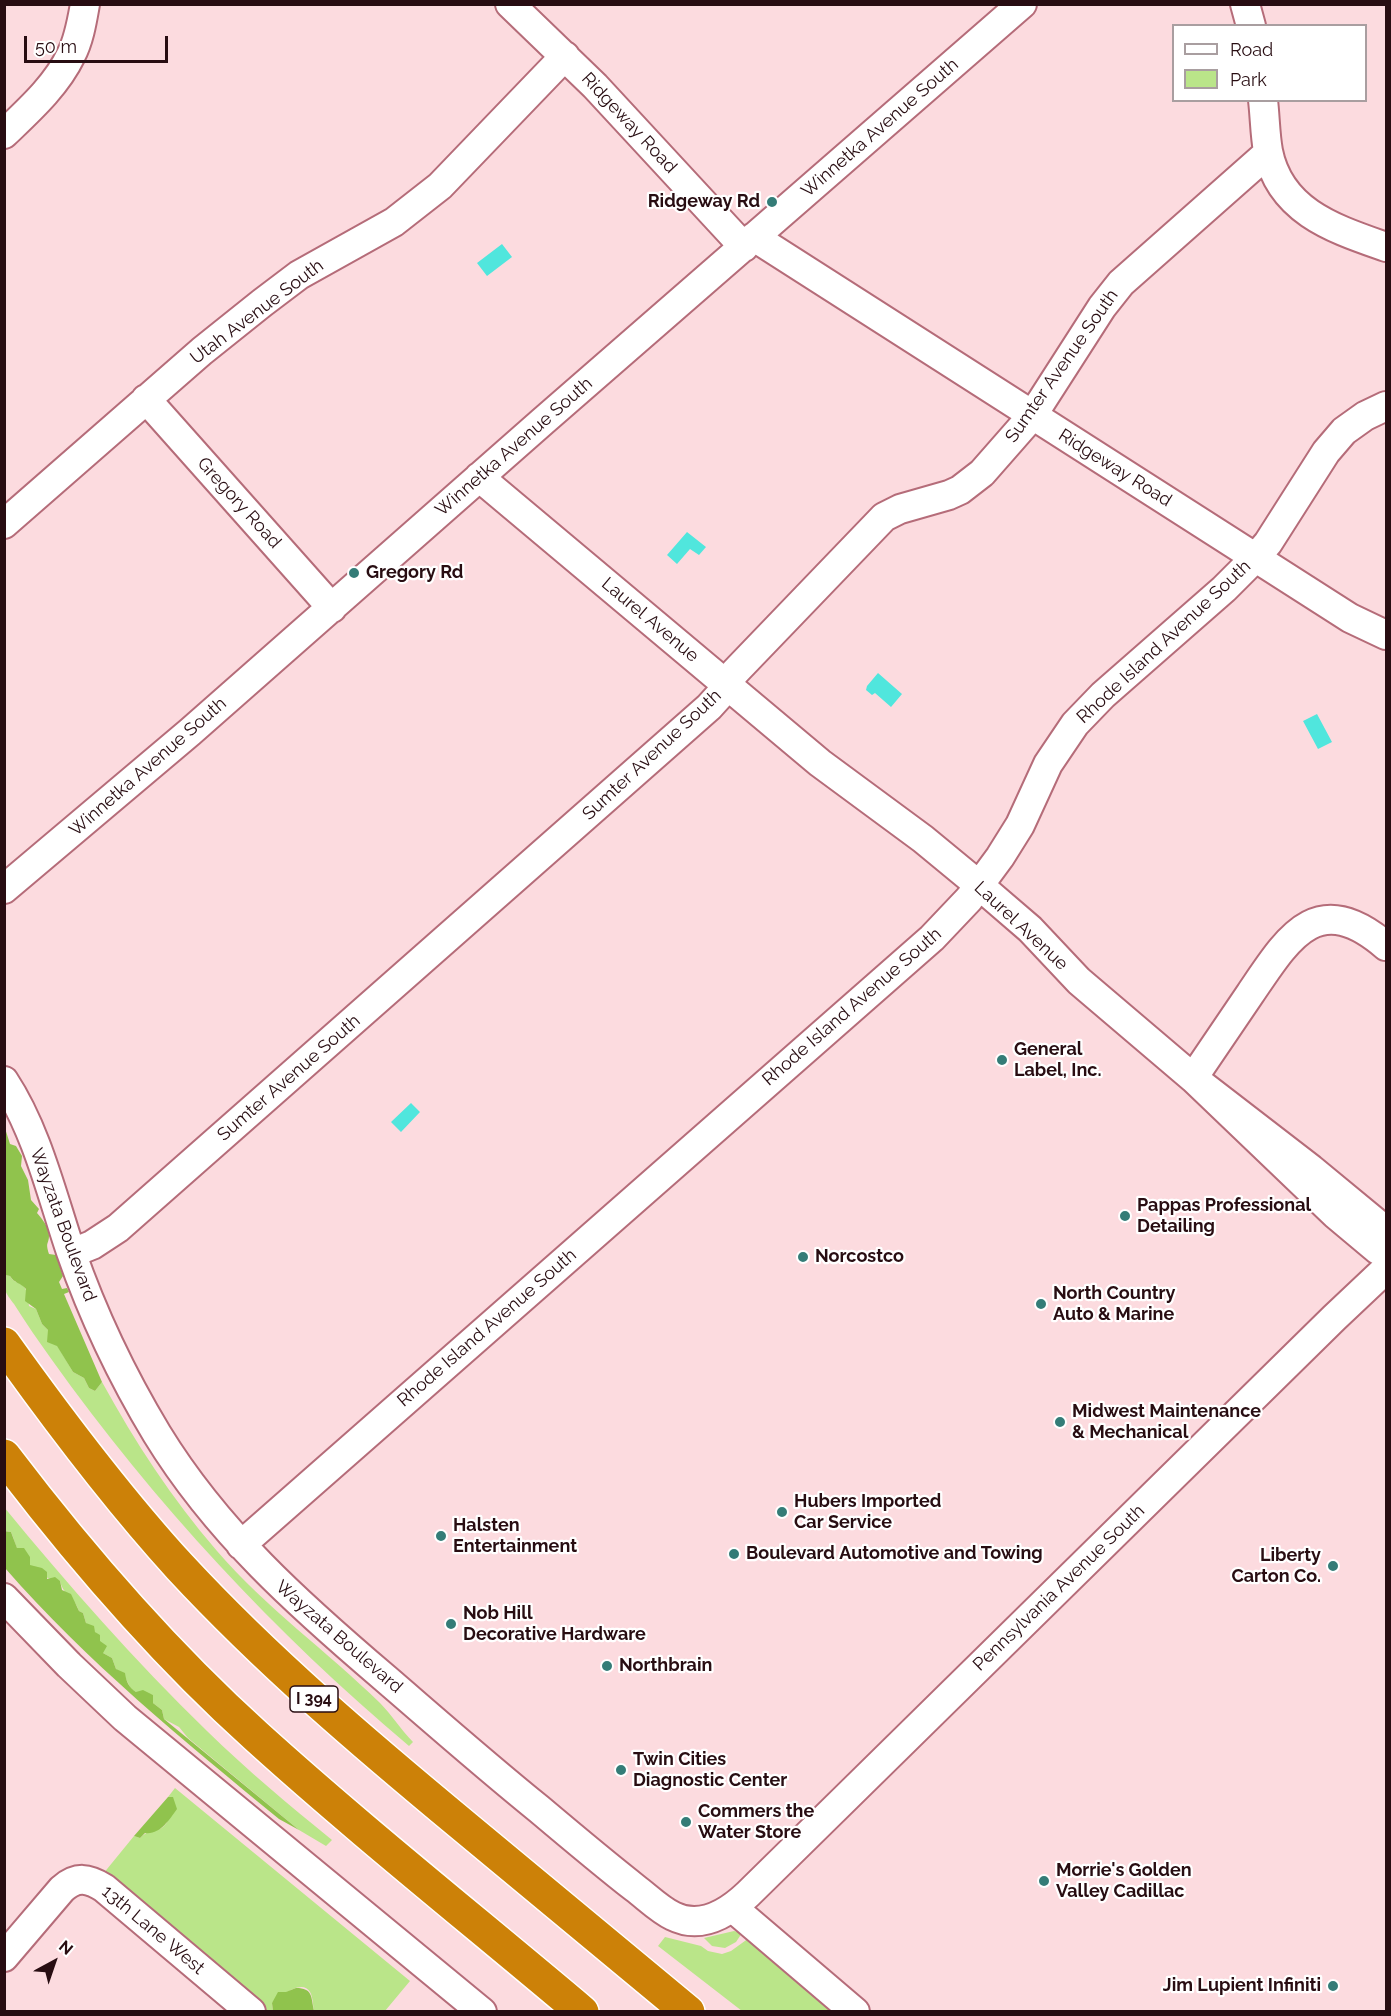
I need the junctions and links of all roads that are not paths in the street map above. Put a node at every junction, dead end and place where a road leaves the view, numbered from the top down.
1 (85, 4) edge
2 (510, 4) edge
3 (1022, 4) edge
4 (1245, 4) edge
5 (1250, 24) edge
6 (565, 56) junction
7 (1263, 102) edge
8 (4, 134) edge
9 (1268, 153) junction
10 (749, 242) junction
11 (1386, 246) edge
12 (146, 399) junction
13 (1386, 406) edge
14 (1032, 416) junction
15 (479, 477) junction
16 (4, 524) edge
17 (1256, 557) junction
18 (332, 608) junction
19 (1386, 635) edge
20 (727, 685) junction
21 (4, 889) edge
22 (975, 893) junction
23 (1386, 946) edge
24 (1193, 1078) junction
25 (4, 1082) edge
26 (1386, 1231) edge
27 (72, 1253) junction
28 (1386, 1253) edge
29 (1386, 1269) edge
30 (4, 1344) edge
31 (4, 1456) edge
32 (241, 1545) junction
33 (4, 1598) edge
34 (733, 1908) junction
35 (6, 1953) edge
36 (684, 2008) edge
37 (251, 2012) edge
38 (482, 2012) edge
39 (582, 2012) edge
40 (855, 2012) edge

1 - 8 street
2 - 6 street, Ridgeway Road
3 - 10 street, Winnetka Avenue South
4 - 5 street
6 - 10 street, Ridgeway Road
6 - 12 street, Utah Avenue South
7 - 9 street
9 - 11 street
9 - 14 street, Sumter Avenue South
10 - 14 street, Ridgeway Road
10 - 15 street, Winnetka Avenue South
12 - 16 street, Utah Avenue South
12 - 18 street, Gregory Road
13 - 17 street, Rhode Island Avenue South
14 - 17 street, Ridgeway Road
14 - 20 street, Sumter Avenue South
15 - 18 street, Winnetka Avenue South
15 - 20 street, Laurel Avenue
17 - 19 street, Ridgeway Road
17 - 22 street, Rhode Island Avenue South
18 - 21 street, Winnetka Avenue South
20 - 22 street, Laurel Avenue
20 - 27 street, Sumter Avenue South
22 - 24 street, Laurel Avenue
22 - 32 street, Rhode Island Avenue South
23 - 24 street
24 - 26 street, Laurel Avenue
24 - 28 street, Laurel Avenue
25 - 27 street, Wayzata Boulevard
27 - 32 street, Wayzata Boulevard
29 - 34 street, Pennsylvania Avenue South
30 - 36 highway, I 394
31 - 39 highway
32 - 34 street, Wayzata Boulevard
33 - 38 street
34 - 40 street
35 - 37 street, 13th Lane West

